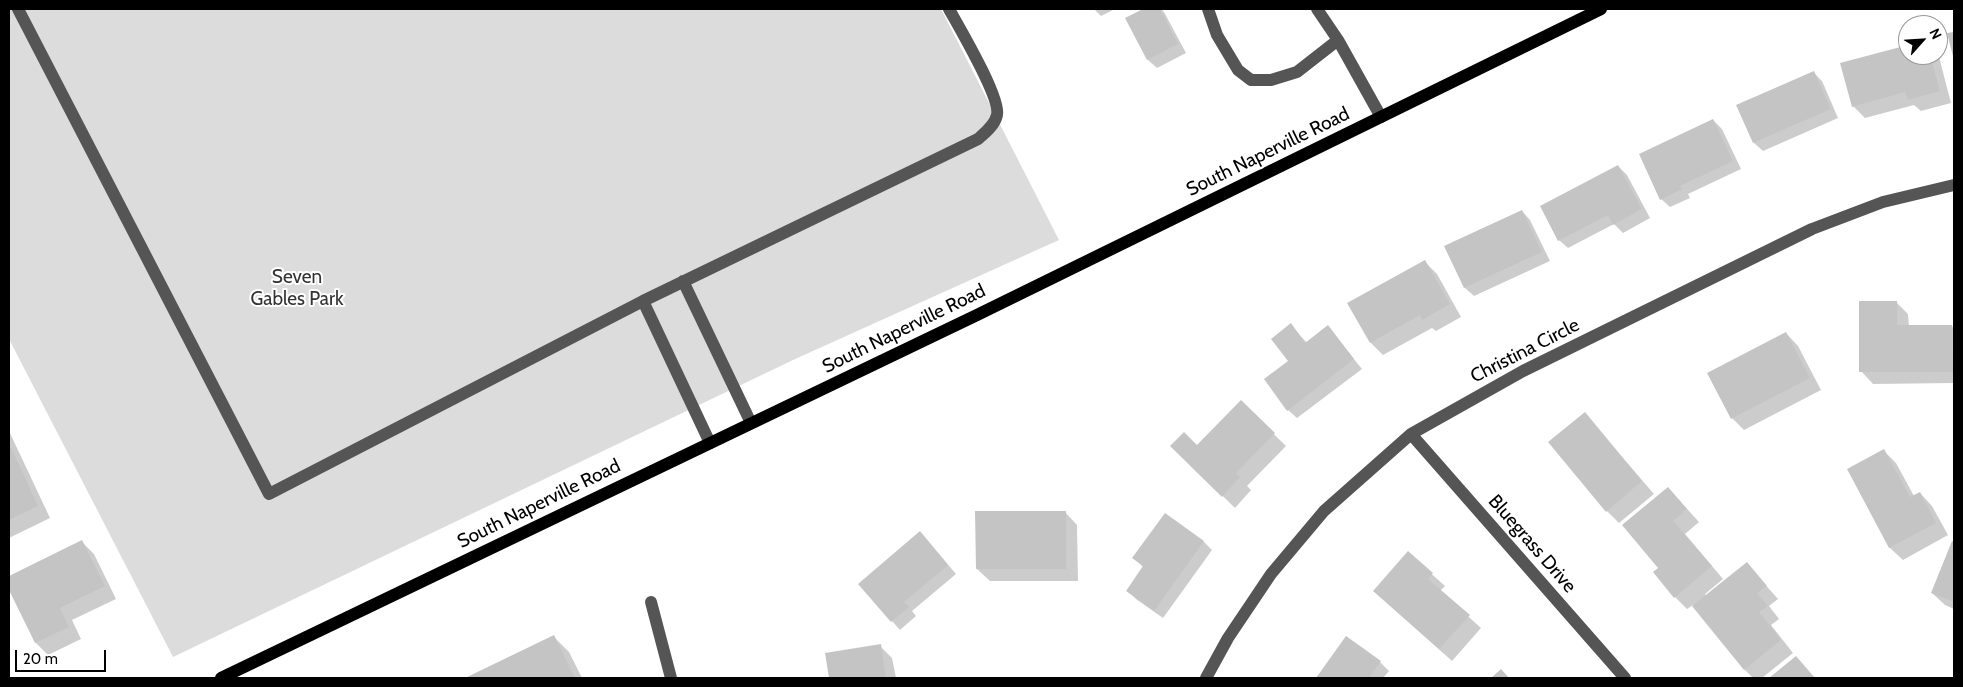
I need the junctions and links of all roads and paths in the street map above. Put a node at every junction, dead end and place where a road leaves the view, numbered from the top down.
1 (18, 9) edge
2 (949, 9) edge
3 (1208, 9) edge
4 (1317, 9) edge
5 (1601, 9) edge
6 (1338, 40) junction
7 (1381, 117) junction
8 (1954, 186) edge
9 (683, 282) junction
10 (643, 301) junction
11 (751, 423) junction
12 (1412, 434) junction
13 (710, 443) junction
14 (651, 602) dead end
15 (221, 678) edge
16 (670, 678) edge
17 (1206, 678) edge
18 (1625, 678) edge

1 - 10 street
2 - 9 street
3 - 6 street
4 - 6 street
5 - 7 main road, South Naperville Road
6 - 7 street
7 - 11 main road, South Naperville Road
8 - 12 street, Christina Circle
9 - 10 street
9 - 11 street
10 - 13 street
11 - 13 main road, South Naperville Road
12 - 17 street, Christina Circle
12 - 18 street, Bluegrass Drive
13 - 15 main road, South Naperville Road
14 - 16 street

